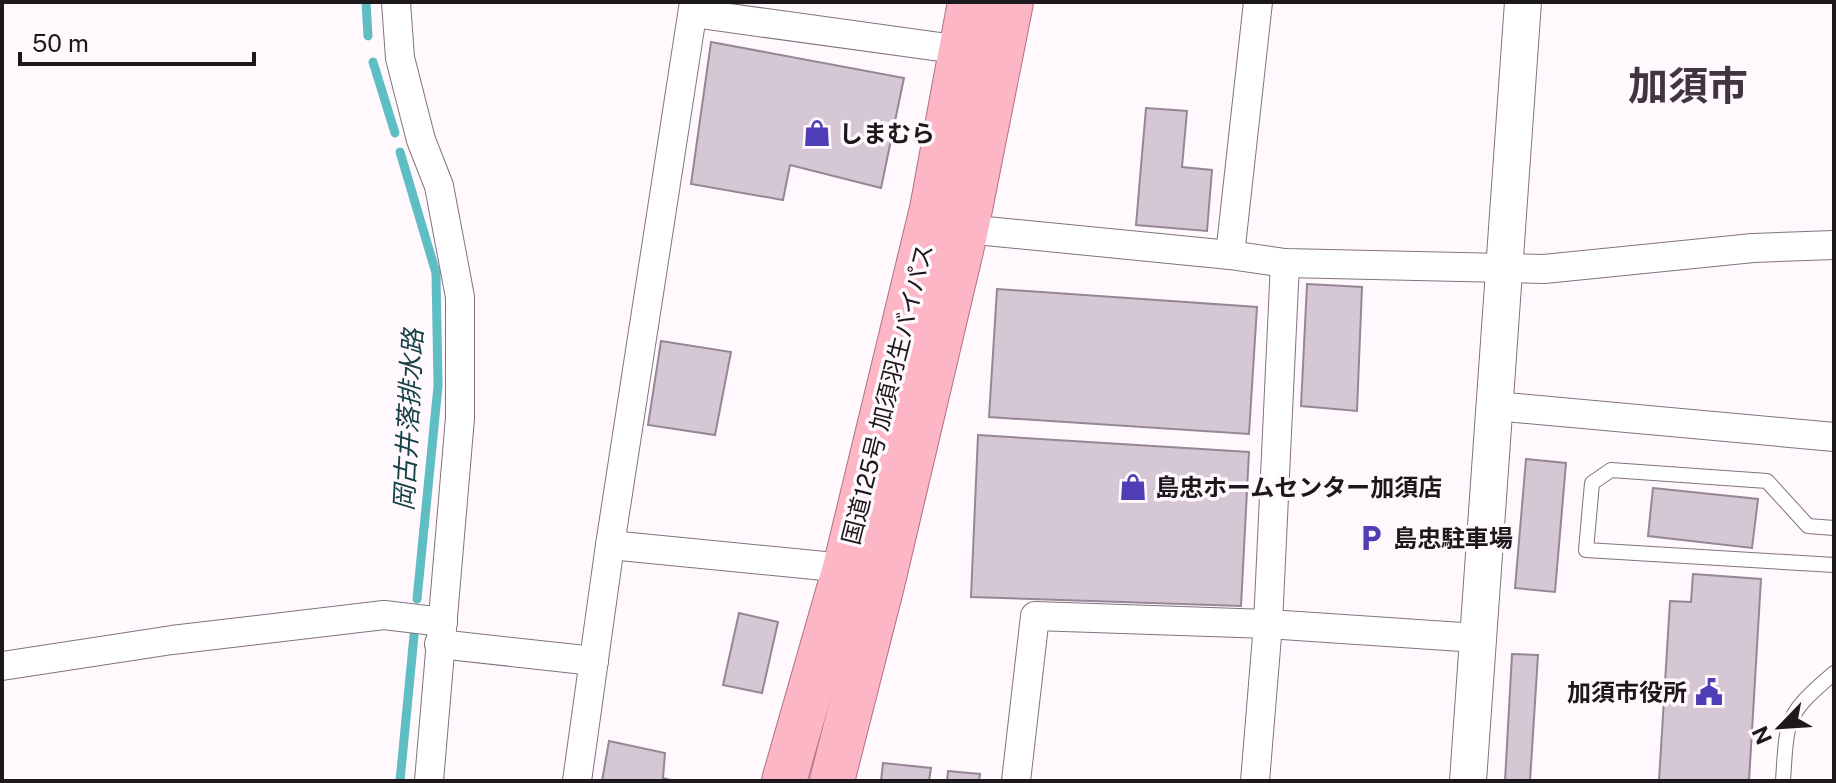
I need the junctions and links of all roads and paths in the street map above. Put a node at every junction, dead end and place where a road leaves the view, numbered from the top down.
1 (396, 2) edge
2 (970, 2) edge
3 (1011, 2) edge
4 (1258, 2) edge
5 (1523, 2) edge
6 (694, 7) edge
7 (962, 50) junction
8 (966, 229) junction
9 (1834, 245) edge
10 (1230, 255) junction
11 (1285, 263) junction
12 (1504, 267) junction
13 (1495, 406) junction
14 (1834, 437) edge
15 (1834, 528) edge
16 (610, 545) junction
17 (1834, 565) edge
18 (845, 568) junction
19 (1268, 624) junction
20 (428, 626) junction
21 (1477, 638) junction
22 (594, 661) junction
23 (2, 666) edge
24 (1834, 673) edge
25 (429, 781) edge
26 (577, 781) edge
27 (784, 781) edge
28 (832, 781) edge
29 (1016, 781) edge
30 (1255, 781) edge
31 (1468, 781) edge
32 (1783, 781) edge

1 - 20 street
2 - 7 highway, 国道125号 加須羽生バイパス
3 - 8 highway, 国道125号 加須羽生バイパス
4 - 10 street
5 - 12 street
6 - 7 street
6 - 16 street
7 - 18 highway, 国道125号 加須羽生バイパス
8 - 10 street
8 - 28 highway, 国道125号 加須羽生バイパス
9 - 12 street
10 - 11 street
11 - 12 street
11 - 19 street
12 - 13 street
13 - 14 street
13 - 21 street
15 - 17 lane
16 - 18 street
16 - 22 street
18 - 27 highway, 国道125号 加須羽生バイパス
19 - 21 street
19 - 29 street
19 - 30 street
20 - 22 street
20 - 23 street
20 - 25 street
21 - 31 street
22 - 26 street
24 - 32 lane

